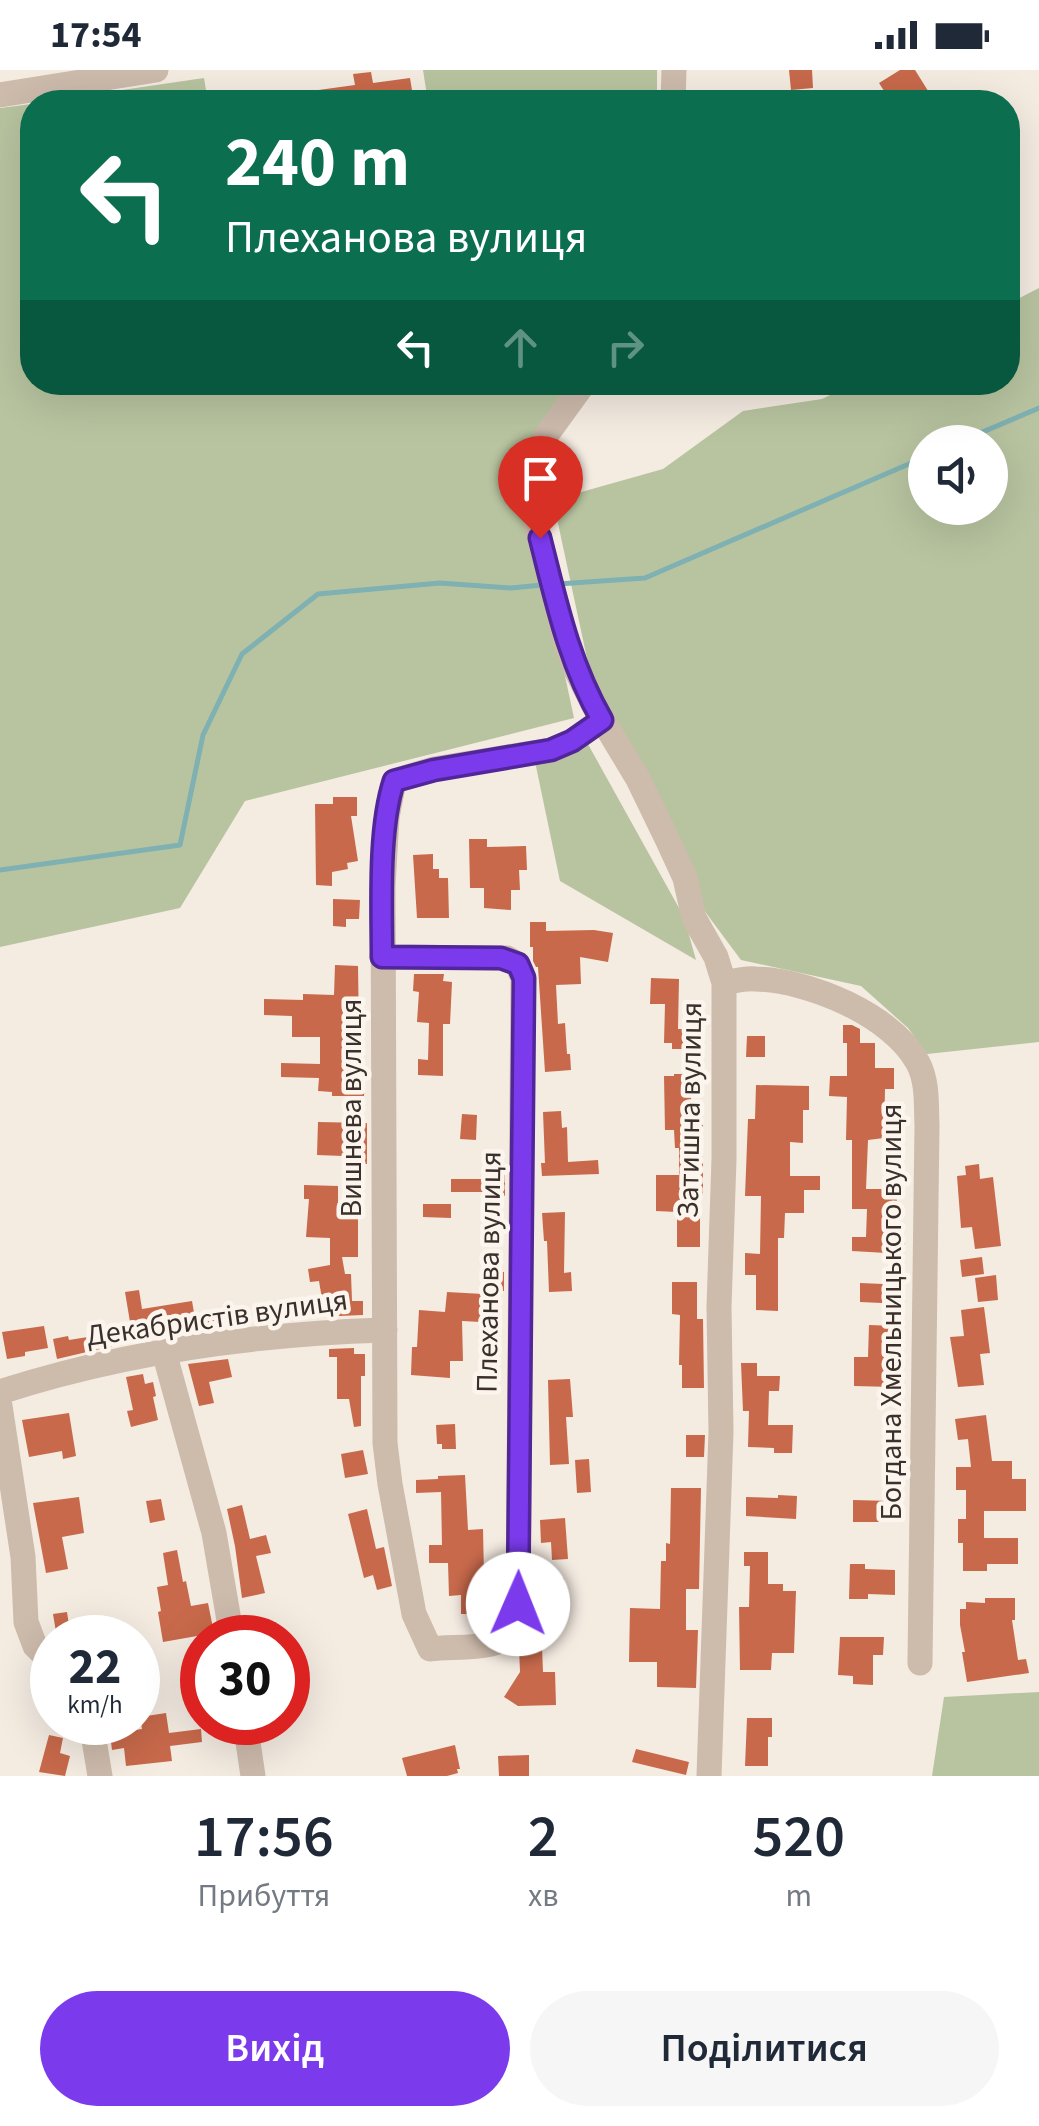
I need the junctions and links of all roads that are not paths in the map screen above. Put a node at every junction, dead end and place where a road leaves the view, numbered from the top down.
1 (156, 70) edge
2 (74, 77) edge
3 (21, 90) edge
4 (576, 395) edge
5 (602, 720) junction
6 (382, 957) junction
7 (724, 983) junction
8 (385, 1330) junction
9 (164, 1352) junction
10 (0, 1392) edge
11 (0, 1406) edge
12 (228, 1615) edge
13 (30, 1633) edge
14 (430, 1649) joint
15 (920, 1663) dead end
16 (95, 1745) edge
17 (248, 1745) edge
18 (100, 1776) edge
19 (253, 1776) edge
20 (709, 1776) edge

1 - 2 street
2 - 3 street
4 - 5 street, Затишна вулиця
5 - 6 street, Вишнева вулиця
5 - 7 street, Затишна вулиця
6 - 8 street, Вишнева вулиця
6 - 14 street, Плеханова вулиця
7 - 15 street, Богдана Хмельницького вулиця
7 - 20 street, Затишна вулиця
8 - 9 street, Декабристів вулиця
8 - 14 street, Вишнева вулиця
9 - 10 street, Декабристів вулиця
9 - 12 street
11 - 13 street
16 - 18 street
17 - 19 street

